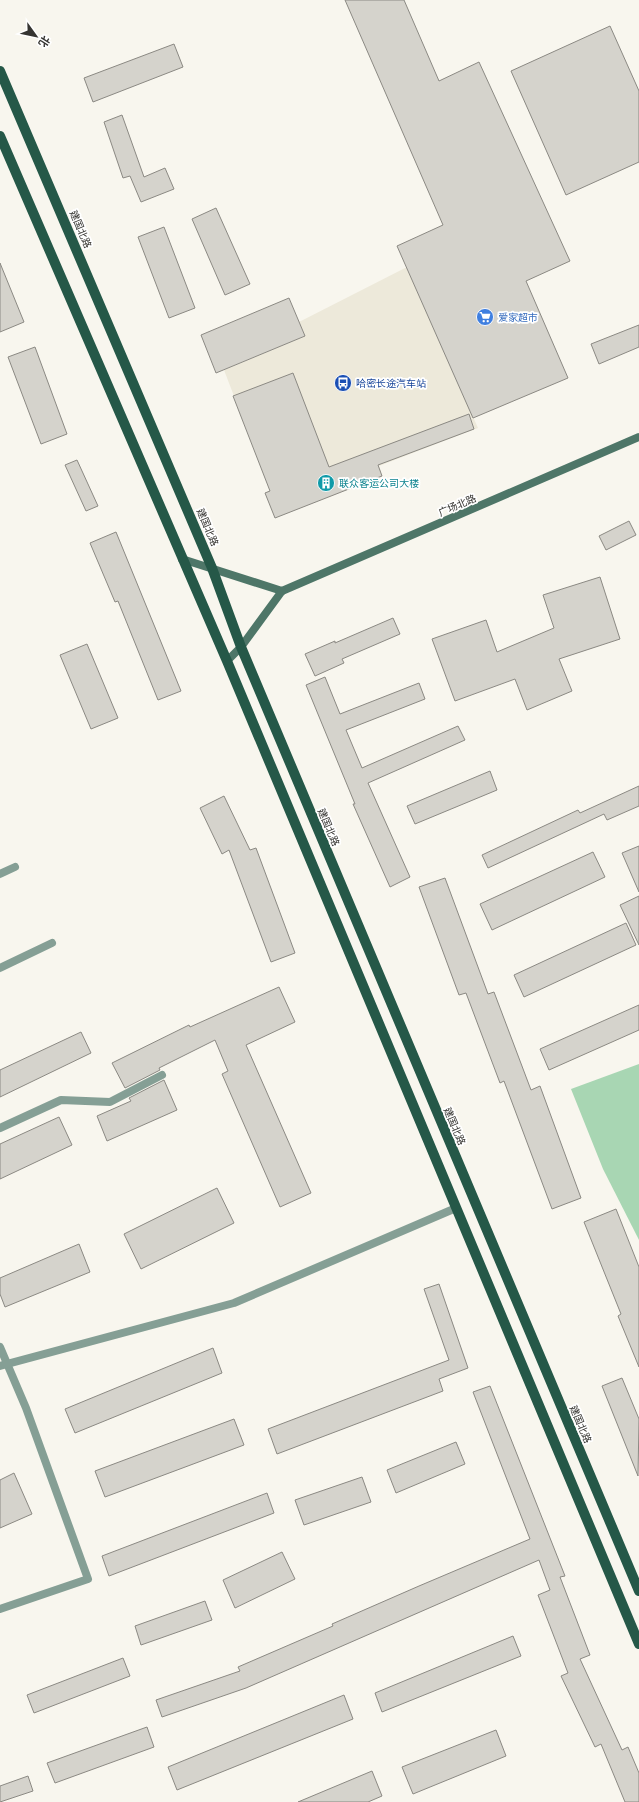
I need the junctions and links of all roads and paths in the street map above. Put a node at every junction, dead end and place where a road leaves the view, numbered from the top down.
1 (0, 71) edge
2 (0, 136) edge
3 (639, 437) edge
4 (182, 559) junction
5 (212, 568) junction
6 (282, 591) junction
7 (241, 647) junction
8 (227, 661) junction
9 (15, 867) dead end
10 (0, 874) edge
11 (52, 943) dead end
12 (0, 968) edge
13 (162, 1075) dead end
14 (0, 1128) edge
15 (456, 1208) junction
16 (0, 1347) edge
17 (4, 1365) edge
18 (639, 1591) edge
19 (0, 1609) edge
20 (639, 1644) edge

1 - 5 main road, 建国北路
2 - 4 main road
3 - 6 main road, 广场北路
4 - 5 main road
4 - 8 main road
5 - 6 main road
5 - 7 main road, 建国北路
6 - 7 main road
7 - 8 main road
7 - 18 main road, 建国北路
8 - 15 main road
9 - 10 street
11 - 12 street
13 - 14 street
15 - 17 street
15 - 20 main road
16 - 17 street
17 - 19 street

